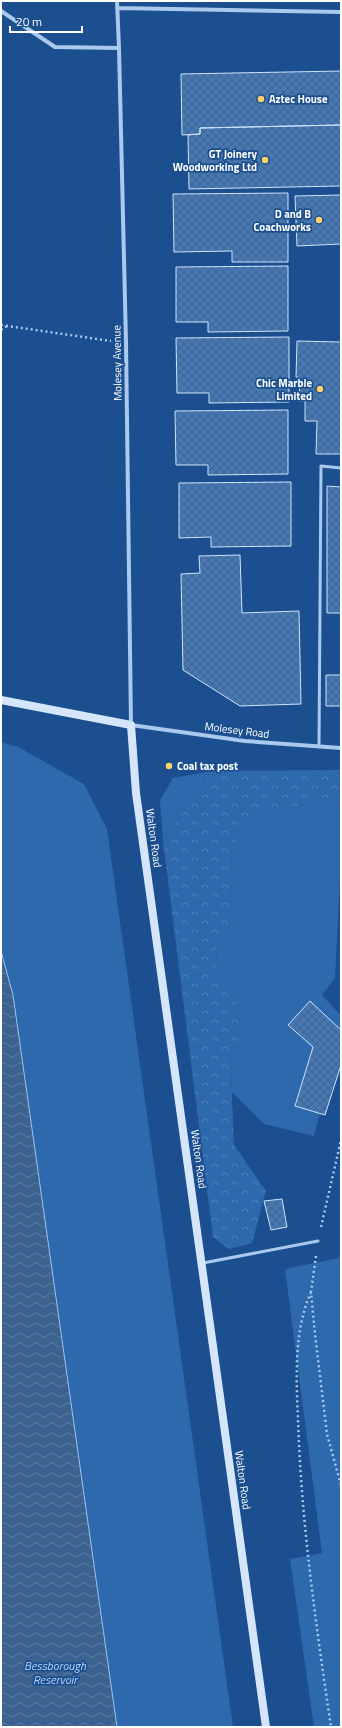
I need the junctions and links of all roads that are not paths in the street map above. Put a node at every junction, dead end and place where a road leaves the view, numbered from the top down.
1 (117, 1) edge
2 (117, 8) junction
3 (1, 11) edge
4 (341, 12) edge
5 (119, 48) junction
6 (341, 468) edge
7 (1, 700) edge
8 (131, 724) junction
9 (319, 747) junction
10 (341, 748) edge
11 (318, 1241) road end
12 (202, 1263) junction
13 (266, 1727) edge

1 - 2 street, Molesey Avenue
2 - 4 street
2 - 5 street, Molesey Avenue
3 - 5 street
5 - 8 street, Molesey Avenue
6 - 9 lane
7 - 8 main road
8 - 9 street, Molesey Road
8 - 12 main road, Walton Road
9 - 10 street, Molesey Road
11 - 12 lane
12 - 13 main road, Walton Road

